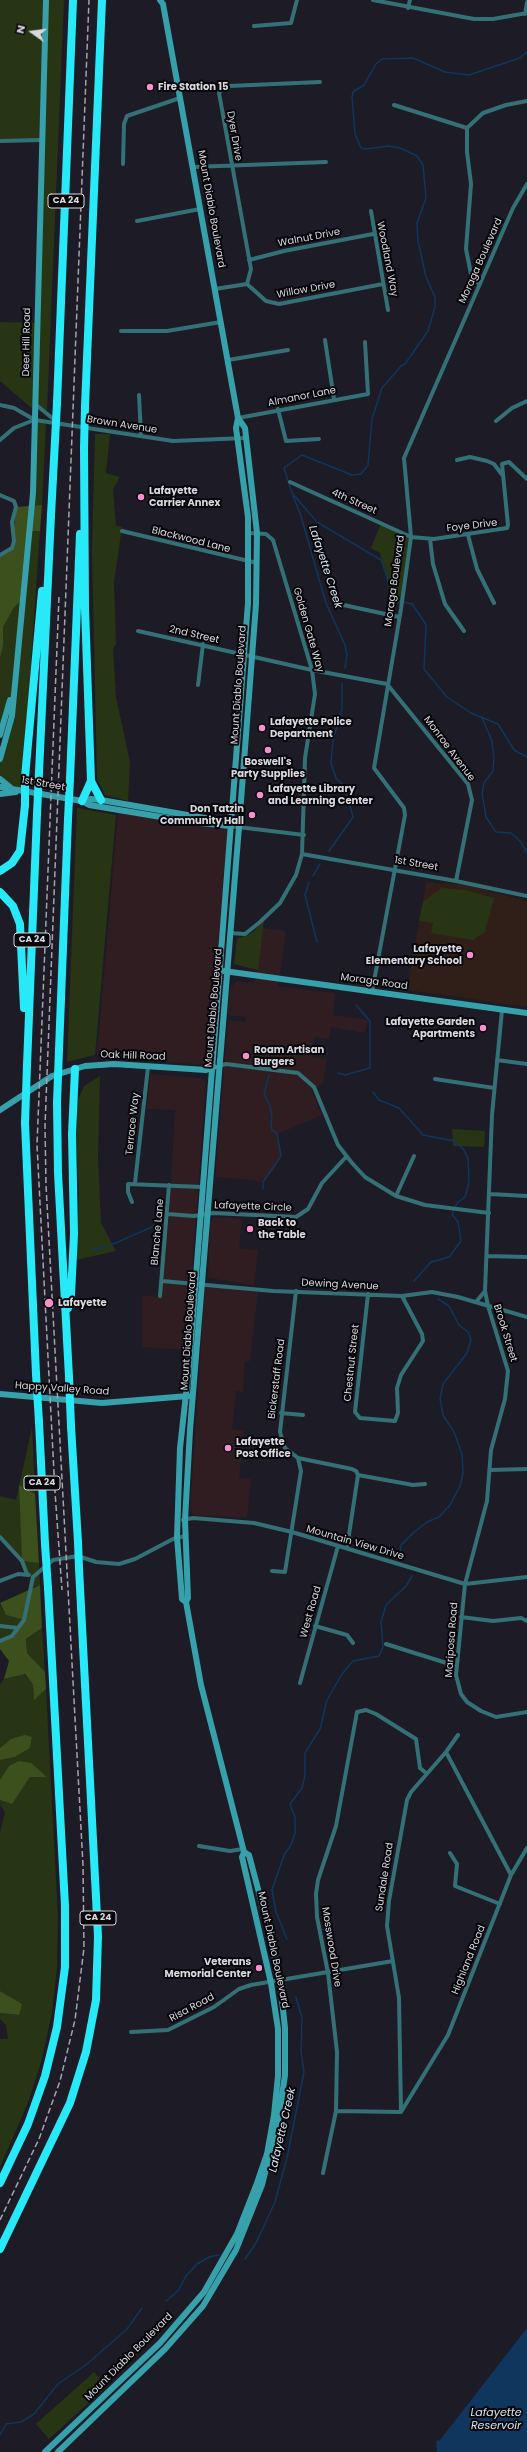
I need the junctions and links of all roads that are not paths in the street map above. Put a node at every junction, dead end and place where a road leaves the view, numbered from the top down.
1 (46, 0) edge
2 (73, 0) edge
3 (102, 0) edge
4 (297, 0) edge
5 (373, 0) edge
6 (410, 0) edge
7 (163, 1) edge
8 (527, 2) edge
9 (408, 8) junction
10 (526, 14) edge
11 (254, 26) dead end
12 (320, 82) dead end
13 (180, 98) junction
14 (527, 101) edge
15 (394, 105) dead end
16 (467, 128) junction
17 (42, 140) junction
18 (0, 141) edge
19 (326, 162) dead end
20 (123, 164) dead end
21 (231, 165) junction
22 (193, 167) junction
23 (527, 184) edge
24 (200, 209) junction
25 (371, 211) dead end
26 (137, 221) dead end
27 (373, 234) junction
28 (249, 260) junction
29 (247, 284) junction
30 (383, 284) junction
31 (480, 284) junction
32 (215, 289) junction
33 (388, 310) dead end
34 (221, 322) junction
35 (121, 331) dead end
36 (324, 340) dead end
37 (365, 342) dead end
38 (288, 350) dead end
39 (228, 360) junction
40 (139, 395) dead end
41 (334, 398) junction
42 (527, 401) edge
43 (35, 404) junction
44 (0, 405) edge
45 (278, 409) junction
46 (238, 418) junction
47 (35, 420) junction
48 (496, 421) dead end
49 (57, 422) junction
50 (141, 435) junction
51 (237, 438) junction
52 (246, 438) junction
53 (319, 439) dead end
54 (0, 440) edge
55 (457, 460) dead end
56 (504, 476) junction
57 (527, 479) edge
58 (290, 482) dead end
59 (83, 484) junction
60 (0, 495) edge
61 (122, 531) dead end
62 (249, 533) junction
63 (257, 533) junction
64 (50, 534) junction
65 (468, 535) junction
66 (410, 537) junction
67 (430, 539) junction
68 (0, 555) edge
69 (249, 562) junction
70 (257, 563) junction
71 (332, 582) dead end
72 (494, 603) dead end
73 (399, 617) junction
74 (138, 631) dead end
75 (464, 631) dead end
76 (204, 644) junction
77 (244, 654) junction
78 (251, 656) junction
79 (312, 670) junction
80 (14, 684) junction
81 (387, 684) junction
82 (198, 685) dead end
83 (0, 736) edge
84 (0, 759) edge
85 (0, 779) edge
86 (91, 781) junction
87 (0, 787) edge
88 (19, 790) junction
89 (0, 794) edge
90 (101, 800) junction
91 (82, 801) junction
92 (184, 815) junction
93 (171, 818) junction
94 (230, 826) junction
95 (239, 827) junction
96 (304, 835) junction
97 (302, 854) junction
98 (395, 870) junction
99 (0, 871) edge
100 (456, 881) junction
101 (0, 892) edge
102 (527, 896) edge
103 (230, 933) junction
104 (219, 971) junction
105 (227, 972) junction
106 (372, 992) junction
107 (502, 1010) junction
108 (527, 1013) edge
109 (497, 1060) junction
110 (527, 1064) edge
111 (27, 1065) junction
112 (219, 1066) junction
113 (148, 1067) junction
114 (212, 1068) junction
115 (75, 1069) junction
116 (435, 1079) dead end
117 (494, 1088) junction
118 (3, 1105) edge
119 (0, 1110) edge
120 (414, 1156) dead end
121 (346, 1157) junction
122 (135, 1183) junction
123 (169, 1185) junction
124 (202, 1187) junction
125 (490, 1194) junction
126 (396, 1196) junction
127 (527, 1196) edge
128 (132, 1202) dead end
129 (489, 1213) junction
130 (168, 1214) junction
131 (208, 1214) junction
132 (200, 1215) junction
133 (487, 1256) junction
134 (527, 1257) edge
135 (197, 1258) junction
136 (162, 1281) junction
137 (194, 1282) junction
138 (202, 1283) junction
139 (296, 1291) junction
140 (485, 1291) junction
141 (368, 1294) junction
142 (160, 1296) dead end
143 (402, 1296) junction
144 (476, 1302) junction
145 (201, 1306) junction
146 (488, 1306) junction
147 (527, 1317) edge
148 (66, 1319) junction
149 (0, 1394) edge
150 (186, 1396) junction
151 (194, 1396) junction
152 (281, 1412) junction
153 (303, 1415) dead end
154 (298, 1458) junction
155 (527, 1469) edge
156 (490, 1470) junction
157 (358, 1475) junction
158 (425, 1484) dead end
159 (185, 1520) junction
160 (177, 1521) junction
161 (292, 1532) junction
162 (185, 1536) junction
163 (0, 1537) edge
164 (177, 1538) junction
165 (338, 1546) junction
166 (347, 1548) junction
167 (272, 1571) dead end
168 (27, 1574) junction
169 (33, 1577) junction
170 (527, 1577) edge
171 (0, 1581) edge
172 (465, 1584) junction
173 (186, 1602) junction
174 (461, 1617) junction
175 (527, 1621) edge
176 (0, 1626) edge
177 (315, 1626) junction
178 (18, 1628) junction
179 (0, 1641) edge
180 (353, 1643) dead end
181 (386, 1644) dead end
182 (456, 1666) junction
183 (300, 1683) dead end
184 (527, 1712) edge
185 (458, 1735) dead end
186 (446, 1752) junction
187 (426, 1773) junction
188 (199, 1846) dead end
189 (527, 1848) edge
190 (243, 1850) junction
191 (450, 1853) dead end
192 (511, 1875) junction
193 (500, 1904) junction
194 (393, 1961) junction
195 (328, 1973) junction
196 (280, 1981) junction
197 (271, 1983) junction
198 (130, 2032) dead end
199 (336, 2111) junction
200 (401, 2112) junction
201 (323, 2173) dead end
202 (0, 2183) edge
203 (0, 2249) edge
204 (45, 2452) edge
205 (58, 2452) edge

1 - 17 main road, Deer Hill Road
2 - 64 highway, CA 24, bridge
3 - 59 highway, CA 24, bridge
4 - 11 street
5 - 9 street
6 - 9 street
7 - 13 main road, Mount Diablo Boulevard
8 - 10 street
9 - 10 street
12 - 21 street, Dyer Drive
13 - 20 street
13 - 22 main road, Mount Diablo Boulevard
14 - 16 street
15 - 16 street
16 - 31 street
17 - 18 street
17 - 43 main road, Deer Hill Road
19 - 21 street
21 - 22 street
21 - 28 street, Dyer Drive
22 - 24 main road, Mount Diablo Boulevard
23 - 31 street, Moraga Boulevard
24 - 26 street
24 - 32 main road, Mount Diablo Boulevard
25 - 27 street, Woodland Way
27 - 28 street, Walnut Drive
27 - 30 street, Woodland Way
28 - 29 street, Dyer Drive
29 - 30 street, Willow Drive
29 - 32 street
30 - 33 street, Woodland Way
31 - 66 street, Moraga Boulevard
32 - 34 main road, Mount Diablo Boulevard
34 - 35 street
34 - 39 main road, Mount Diablo Boulevard
36 - 41 street
37 - 41 street, Almanor Lane
38 - 39 street
39 - 46 main road, Mount Diablo Boulevard
40 - 50 street
41 - 45 street, Almanor Lane
42 - 48 street
43 - 47 main road, Deer Hill Road
43 - 49 street
44 - 47 street, Brown Avenue
45 - 46 street, Almanor Lane
45 - 53 street
46 - 51 main road, Mount Diablo Boulevard
46 - 52 main road, Mount Diablo Boulevard
47 - 49 street, Brown Avenue
47 - 54 street
47 - 80 main road, Deer Hill Road
49 - 50 street, Brown Avenue
50 - 51 street, Brown Avenue
51 - 52 street, Brown Avenue
51 - 62 main road, Mount Diablo Boulevard
52 - 63 main road, Mount Diablo Boulevard
55 - 56 street
56 - 57 street, Foye Drive
56 - 65 street, Foye Drive
58 - 66 street, 4th Street
59 - 86 highway
59 - 148 highway, CA 24, bridge
60 - 68 street
61 - 69 street, Blackwood Lane
62 - 63 street, Golden Gate Way
62 - 69 main road, Mount Diablo Boulevard
63 - 70 main road, Mount Diablo Boulevard
63 - 79 street, Golden Gate Way
64 - 99 highway, bridge
64 - 111 highway, CA 24, bridge
65 - 67 street, Foye Drive
65 - 72 street
66 - 67 street, Foye Drive
66 - 73 street, Moraga Boulevard
67 - 75 street
69 - 70 street, Blackwood Lane
69 - 77 main road, Mount Diablo Boulevard
70 - 78 main road, Mount Diablo Boulevard
71 - 73 street
73 - 81 street, Moraga Boulevard
74 - 76 street, 2nd Street
76 - 77 street, 2nd Street
76 - 82 street
77 - 78 street, 2nd Street
77 - 94 main road, Mount Diablo Boulevard
78 - 79 street, 2nd Street
78 - 95 main road, Mount Diablo Boulevard
79 - 81 street, 2nd Street
79 - 96 street, Golden Gate Way
80 - 83 main road, Deer Hill Road
80 - 84 main road, Deer Hill Road
81 - 98 street, Moraga Boulevard
81 - 100 street, Monroe Avenue
85 - 88 main road
86 - 90 highway
86 - 91 highway
87 - 88 main road, 1st Street
88 - 89 main road
88 - 91 main road, 1st Street
90 - 91 main road, 1st Street
90 - 92 main road, 1st Street
91 - 93 main road, 1st Street
92 - 93 main road
92 - 94 main road, 1st Street
93 - 94 main road, 1st Street
94 - 95 street, 1st Street
94 - 104 main road, Mount Diablo Boulevard
95 - 96 street, 1st Street
95 - 103 main road, Mount Diablo Boulevard
96 - 97 street, Golden Gate Way
97 - 98 street, 1st Street
97 - 103 street, Golden Gate Way
98 - 100 street, 1st Street
98 - 106 street, Moraga Boulevard
100 - 102 street, 1st Street
101 - 111 highway
103 - 105 main road, Mount Diablo Boulevard
104 - 105 main road, Moraga Road
104 - 114 main road, Mount Diablo Boulevard
105 - 106 main road, Moraga Road
105 - 112 main road, Mount Diablo Boulevard
106 - 107 main road, Moraga Road
107 - 108 main road, Moraga Road
107 - 109 street, Brook Street
109 - 110 street
109 - 117 street, Brook Street
111 - 202 highway, CA 24, bridge
112 - 114 main road, Oak Hill Road
112 - 121 street
112 - 131 main road, Mount Diablo Boulevard
113 - 114 main road, Oak Hill Road
113 - 115 main road, Oak Hill Road
113 - 122 street, Terrace Way
114 - 124 main road, Mount Diablo Boulevard
115 - 118 main road, Oak Hill Road
115 - 148 highway
116 - 117 street
117 - 125 street, Brook Street
118 - 119 main road, Oak Hill Road
120 - 126 street
121 - 126 street
121 - 131 street, Lafayette Circle
122 - 123 street
122 - 128 street, Terrace Way
123 - 124 street
123 - 130 street, Blanche Lane
124 - 132 main road, Mount Diablo Boulevard
125 - 127 street
125 - 129 street, Brook Street
126 - 129 street
129 - 133 street, Brook Street
130 - 132 street, Lafayette Circle
130 - 136 street, Blanche Lane
131 - 132 street, Lafayette Circle
131 - 138 main road, Mount Diablo Boulevard
132 - 135 main road, Mount Diablo Boulevard
133 - 134 street
133 - 140 street, Brook Street
135 - 137 main road, Mount Diablo Boulevard
135 - 138 main road
136 - 137 street, Blanche Lane
136 - 142 street, Blanche Lane
137 - 138 street, Blanche Lane
137 - 145 main road
137 - 150 main road, Mount Diablo Boulevard
138 - 139 street, Dewing Avenue
138 - 145 main road, Mount Diablo Boulevard
139 - 141 street, Dewing Avenue
139 - 152 street, Bickerstaff Road
140 - 144 street
140 - 146 street, Brook Street
141 - 143 street, Dewing Avenue
141 - 143 street, Chestnut Street
143 - 144 street, Dewing Avenue
144 - 146 street, Dewing Avenue
145 - 151 main road, Mount Diablo Boulevard
146 - 147 street, Dewing Avenue
146 - 156 street, Brook Street
148 - 203 highway, CA 24, bridge
149 - 150 main road, Happy Valley Road
150 - 151 main road, Happy Valley Road
150 - 160 main road, Mount Diablo Boulevard
151 - 159 main road, Mount Diablo Boulevard
152 - 153 street
152 - 154 street, Bickerstaff Road
154 - 157 street
154 - 161 street
155 - 156 street
156 - 172 street, Brook Street
157 - 158 street
157 - 166 street
159 - 160 street, Mountain View Drive
159 - 161 street, Mountain View Drive
159 - 162 main road, Mount Diablo Boulevard
160 - 164 main road, Mount Diablo Boulevard
161 - 165 street, Mountain View Drive
161 - 167 street
162 - 164 street
162 - 173 main road, Mount Diablo Boulevard
163 - 168 street
164 - 169 street
164 - 173 main road, Mount Diablo Boulevard
165 - 166 street, Mountain View Drive
165 - 177 street, West Road
166 - 172 street, Mountain View Drive
168 - 169 street
168 - 171 street
169 - 178 street
170 - 172 street, Mountain View Drive
172 - 174 street, Mariposa Road
173 - 190 main road, Mount Diablo Boulevard
174 - 175 street
174 - 182 street, Mariposa Road
176 - 178 street
177 - 180 street
177 - 183 street, West Road
178 - 179 street
181 - 182 street
182 - 184 street, Mariposa Road
185 - 186 street, Sundale Road
186 - 187 street, Sundale Road
186 - 192 street
187 - 194 street, Sundale Road
187 - 195 street, Mosswood Drive
188 - 190 street
189 - 192 street, Highland Road
190 - 196 main road, Mount Diablo Boulevard
190 - 197 main road, Mount Diablo Boulevard
191 - 193 street
192 - 193 street, Highland Road
193 - 200 street, Highland Road
194 - 195 street, Risa Road
194 - 200 street, Sundale Road
195 - 196 street, Risa Road
195 - 199 street, Mosswood Drive
196 - 197 street, Risa Road
196 - 205 main road, Mount Diablo Boulevard
197 - 198 street, Risa Road
197 - 204 main road, Mount Diablo Boulevard
199 - 200 street
199 - 201 street, Mosswood Drive

